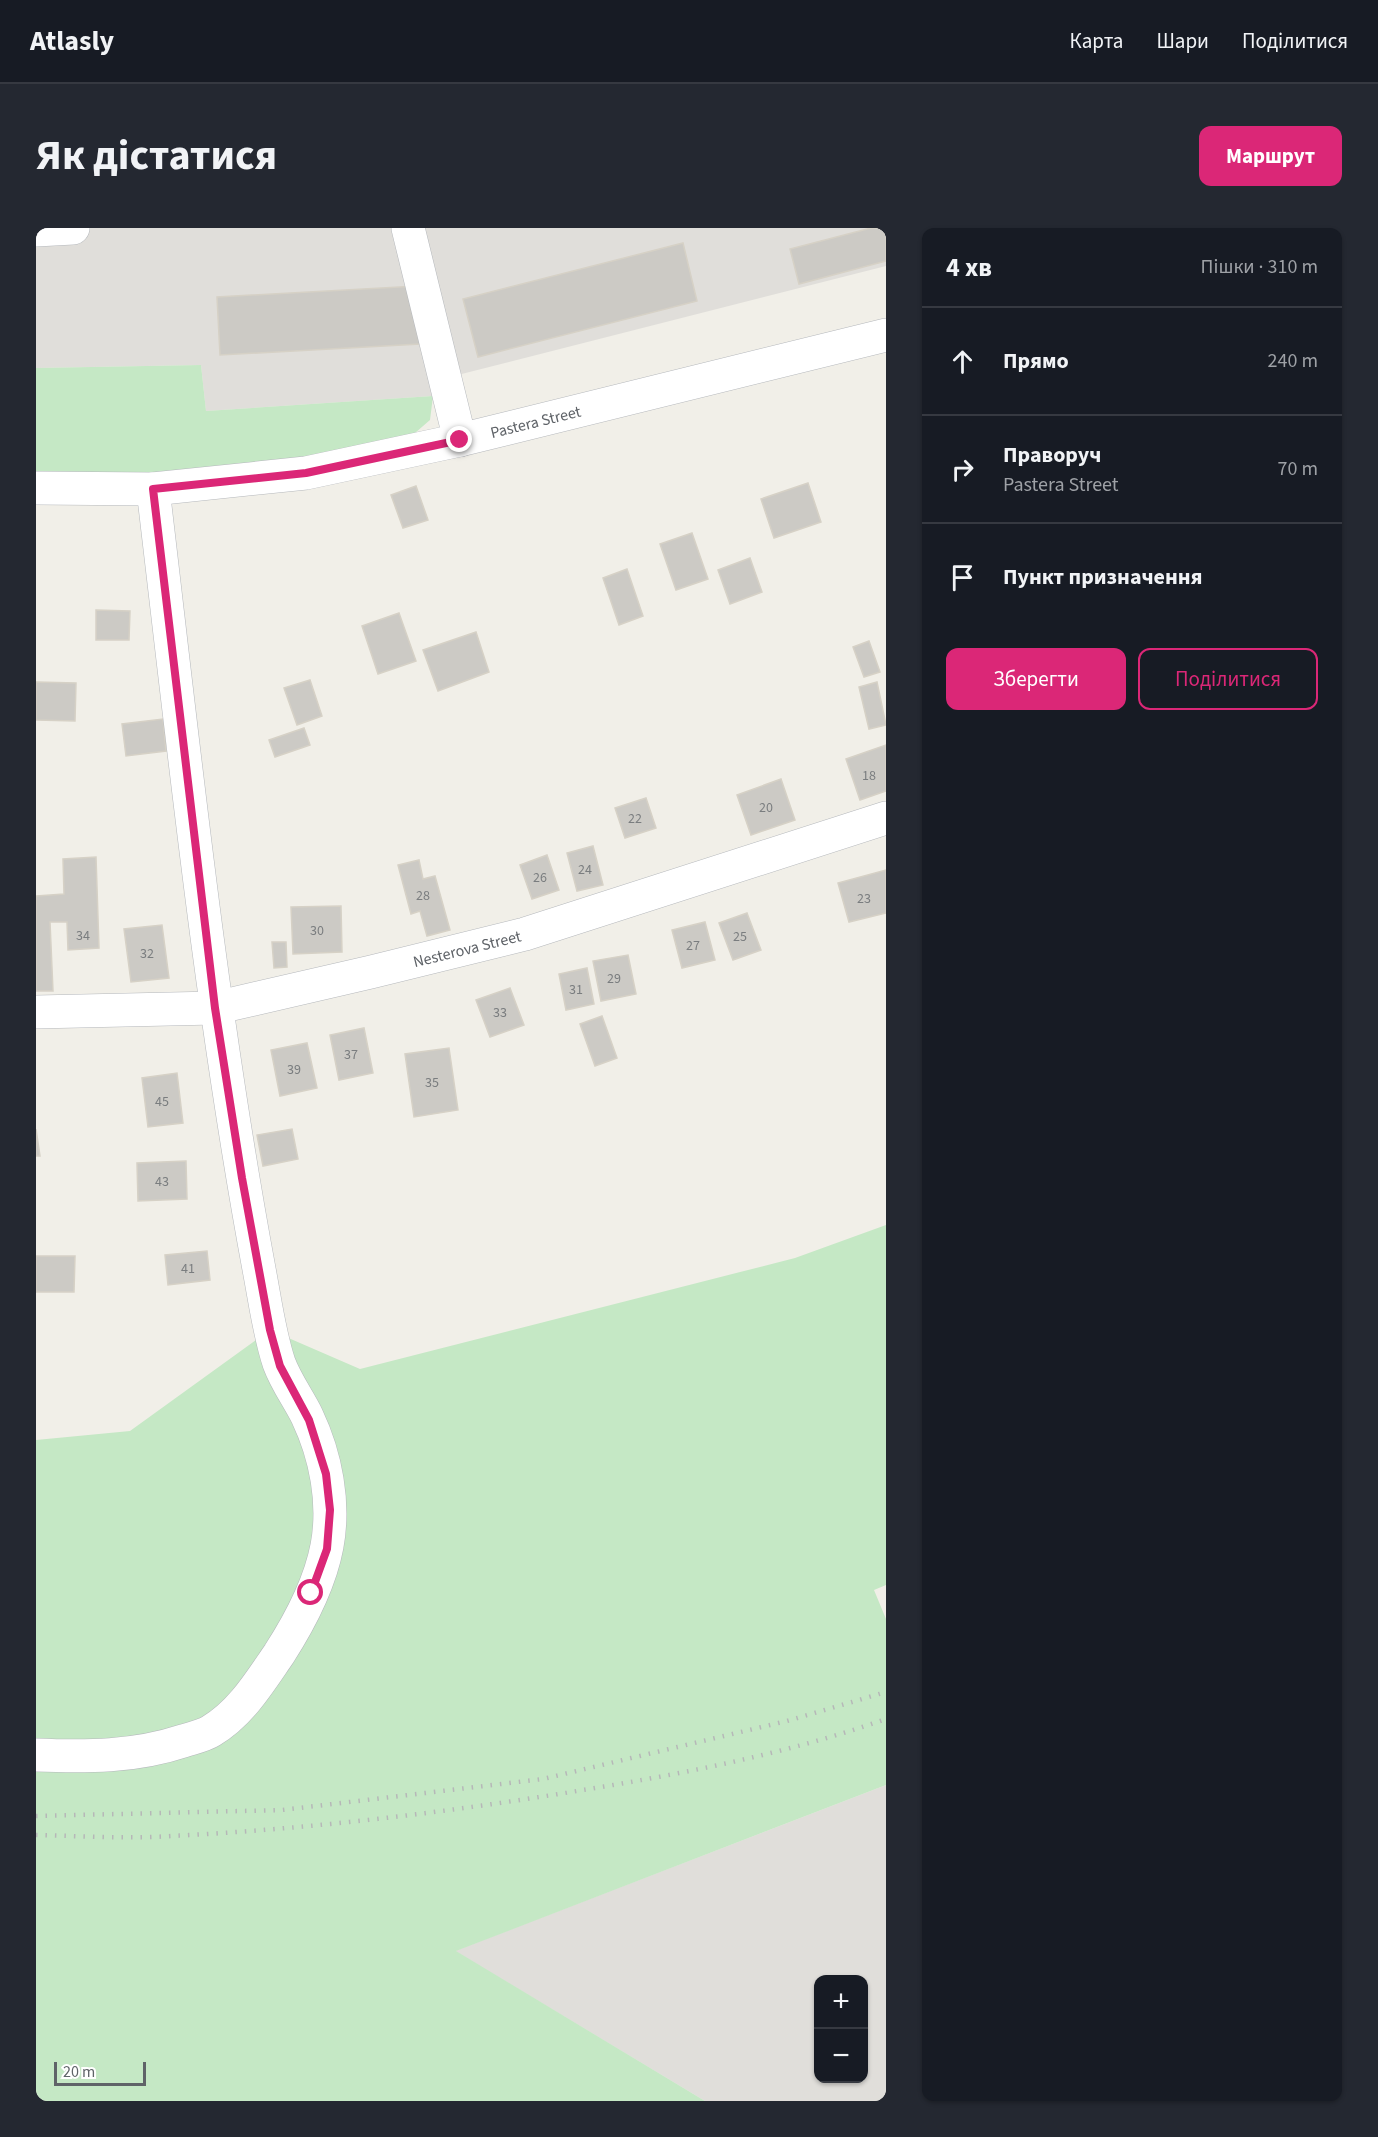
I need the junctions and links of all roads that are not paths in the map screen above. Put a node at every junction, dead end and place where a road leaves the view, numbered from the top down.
1 (73, 228) edge
2 (408, 228) edge
3 (36, 230) edge
4 (886, 335) edge
5 (460, 440) junction
6 (36, 488) edge
7 (153, 489) junction
8 (886, 818) edge
9 (215, 1008) junction
10 (36, 1012) edge
11 (36, 1755) edge

1 - 3 street
2 - 5 street
4 - 5 street, Pastera Street
5 - 7 street, Pastera Street
6 - 7 street, Pastera Street
7 - 9 street
8 - 9 street, Nesterova Street
9 - 10 street, Nesterova Street
9 - 11 street

